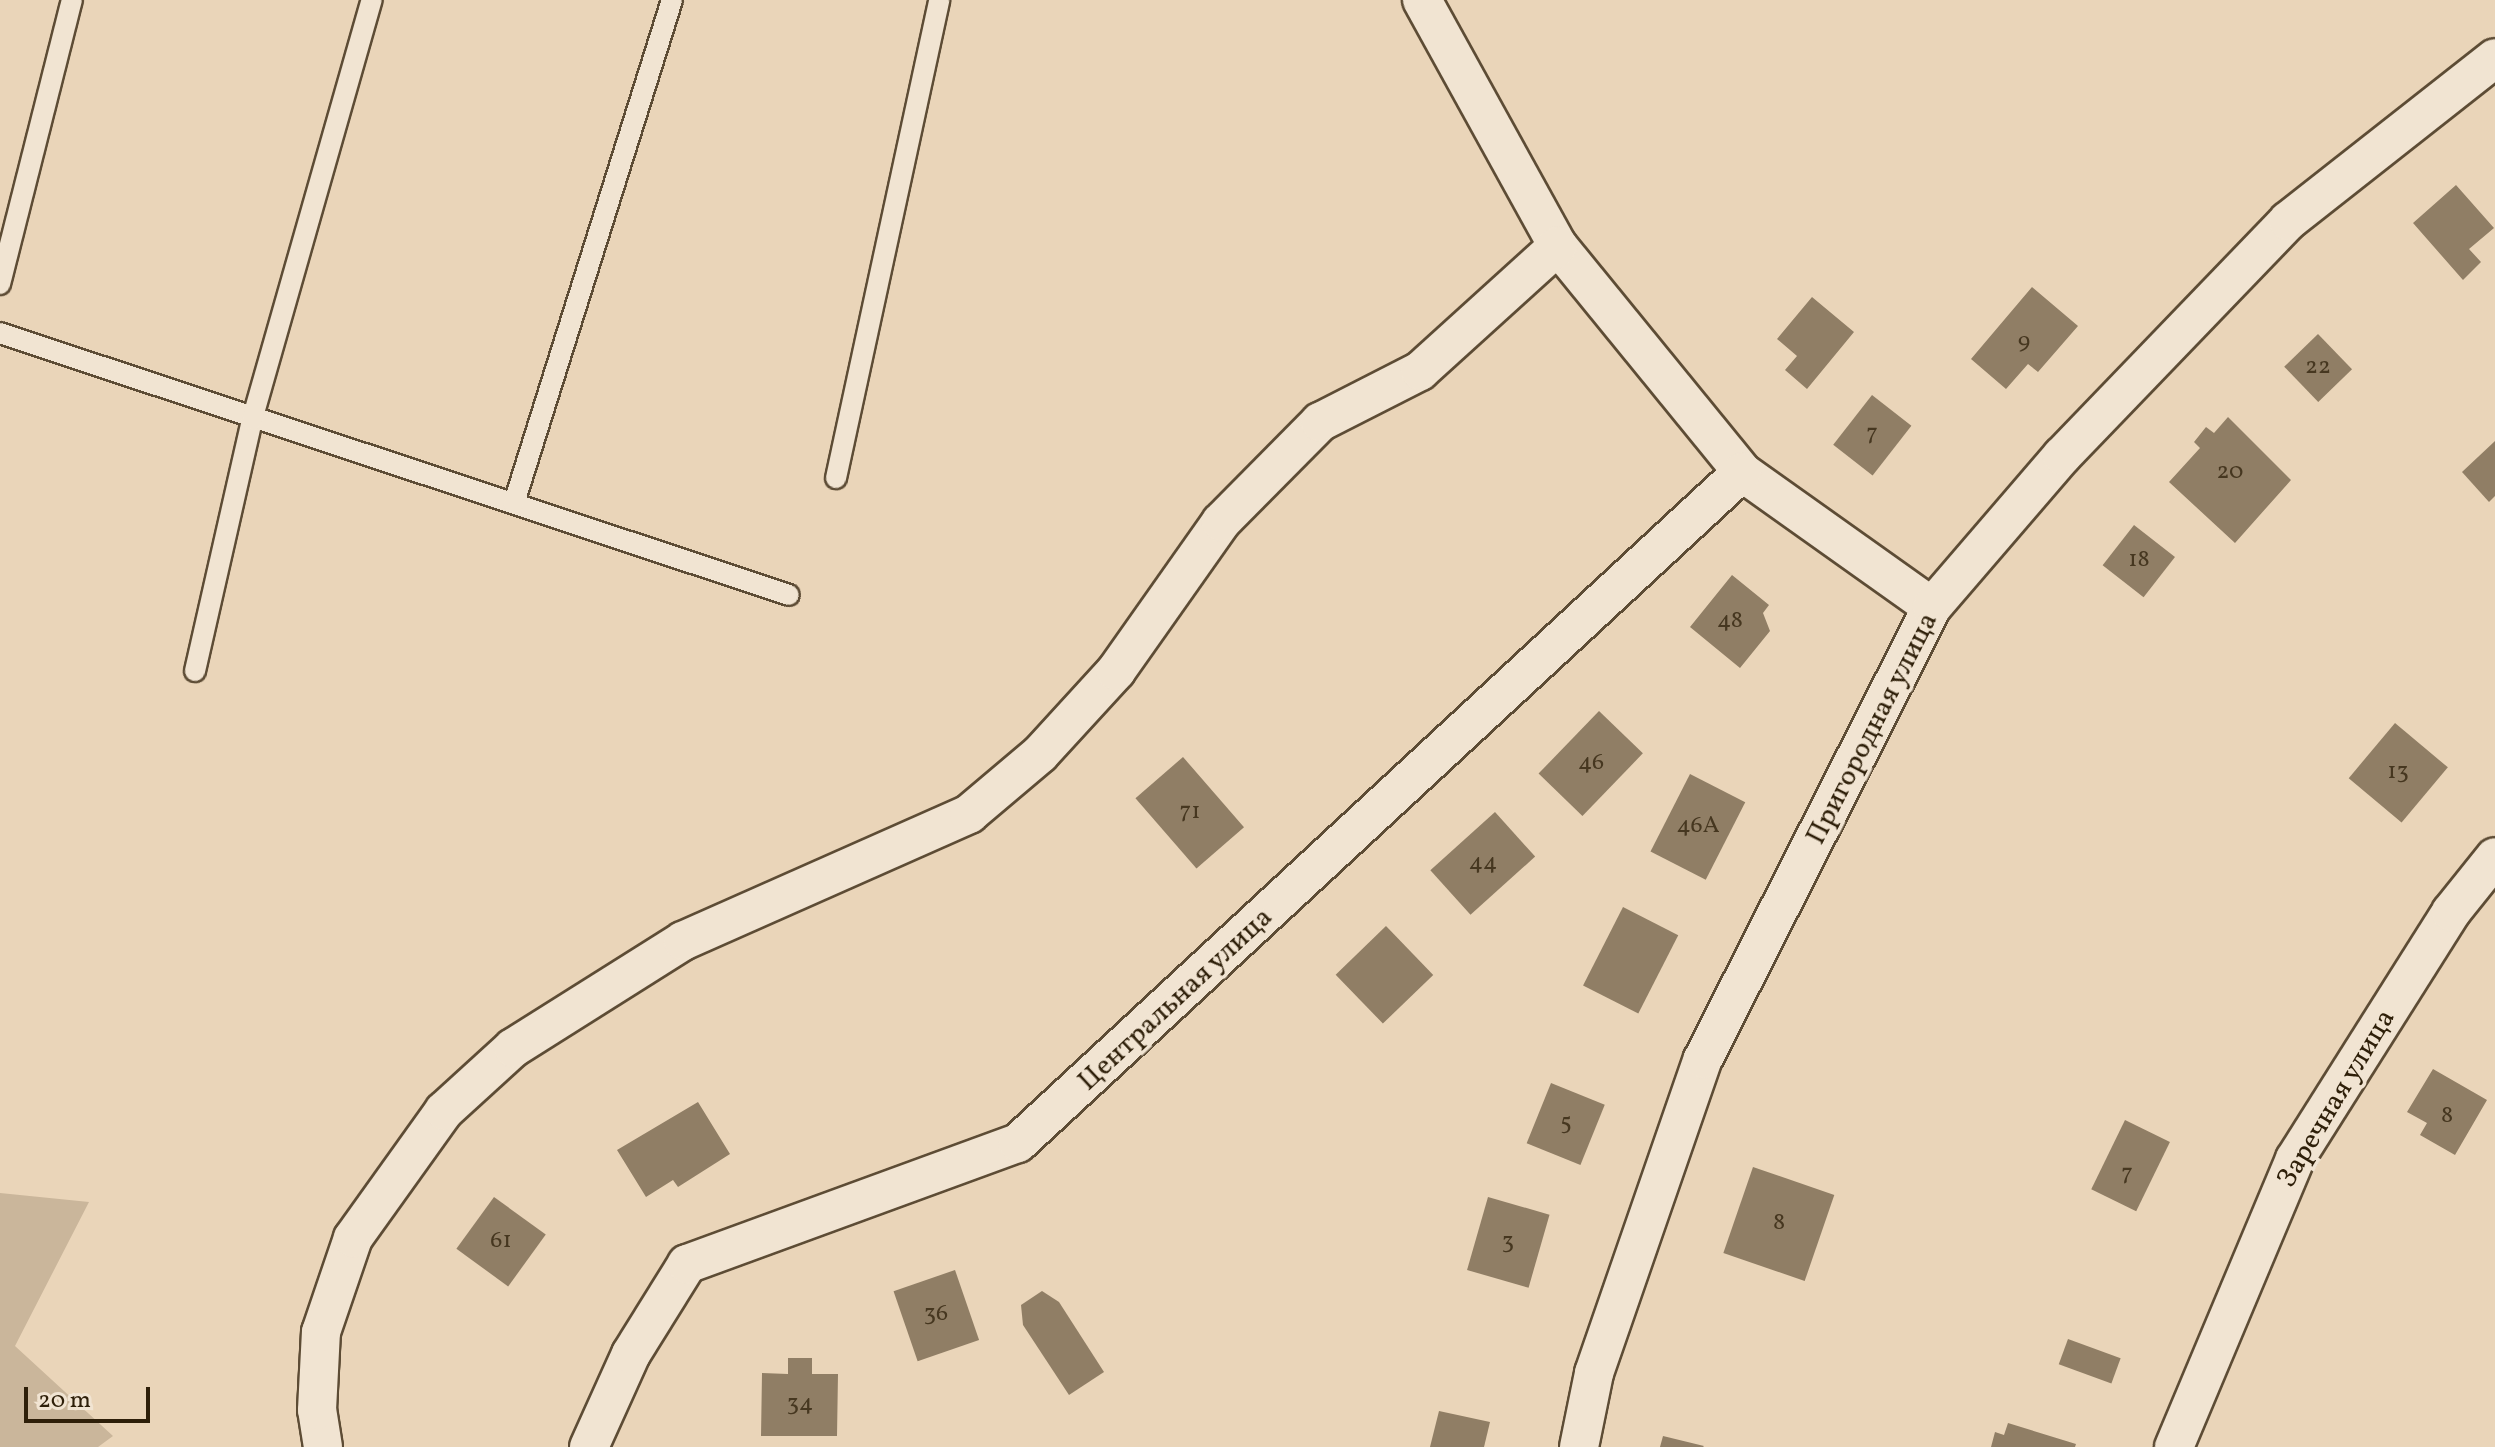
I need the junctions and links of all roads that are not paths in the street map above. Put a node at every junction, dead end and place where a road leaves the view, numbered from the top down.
1 (72, 0) edge
2 (372, 0) edge
3 (672, 0) edge
4 (939, 0) edge
5 (1422, 0) edge
6 (2495, 58) edge
7 (1558, 246) junction
8 (0, 284) edge
9 (0, 333) edge
10 (252, 420) junction
11 (1742, 472) junction
12 (836, 478) dead end
13 (514, 503) junction
14 (789, 595) dead end
15 (1932, 607) junction
16 (195, 671) dead end
17 (2495, 857) edge
18 (323, 1447) edge
19 (589, 1447) edge
20 (1579, 1447) edge
21 (2174, 1447) edge

1 - 8 lane
2 - 10 lane
3 - 13 lane
4 - 12 lane
5 - 7 street
6 - 15 street, Пригородная улица
7 - 11 street
7 - 18 street
9 - 10 lane
10 - 13 lane
10 - 16 lane
11 - 15 street
11 - 19 street, Центральная улица
13 - 14 lane
15 - 20 street, Пригородная улица
17 - 21 street, Заречная улица

